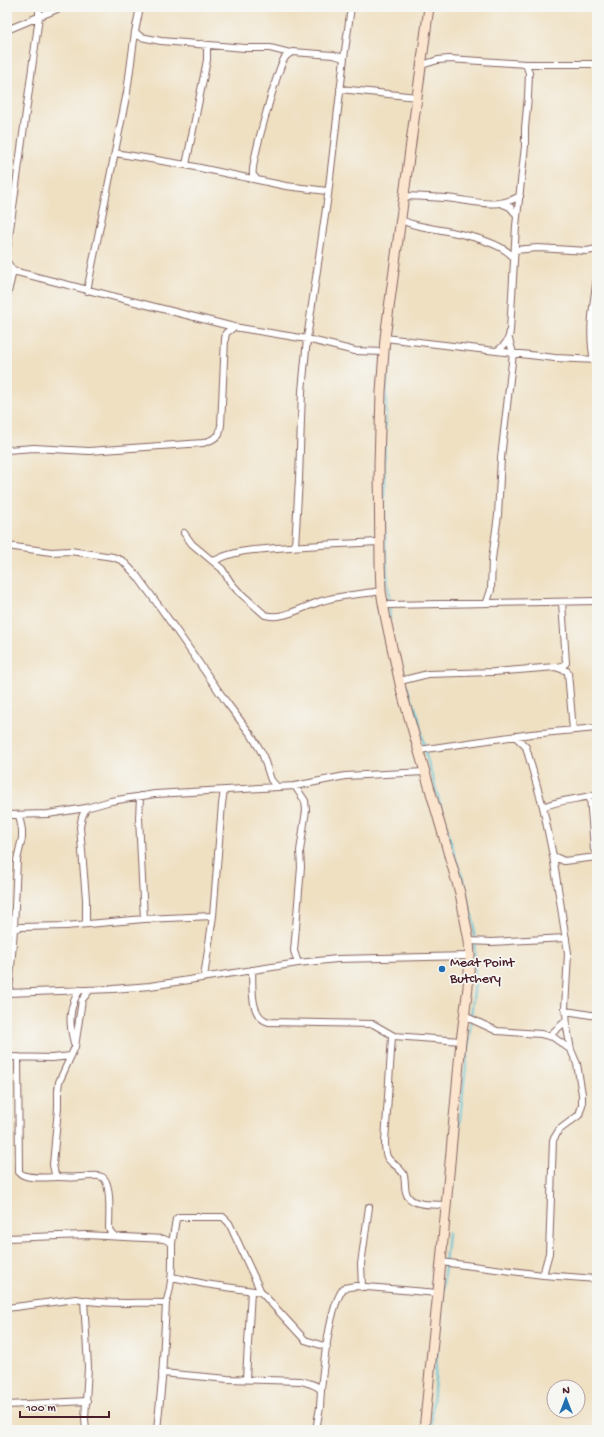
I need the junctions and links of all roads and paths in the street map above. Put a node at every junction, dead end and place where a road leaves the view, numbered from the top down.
1 (39, 7) edge
2 (62, 7) edge
3 (140, 7) edge
4 (351, 7) edge
5 (430, 7) edge
6 (39, 17) junction
7 (7, 30) edge
8 (135, 32) junction
9 (202, 44) junction
10 (290, 52) junction
11 (344, 58) junction
12 (421, 64) junction
13 (526, 64) junction
14 (597, 64) edge
15 (340, 89) junction
16 (417, 97) junction
17 (115, 153) junction
18 (186, 165) junction
19 (257, 180) junction
20 (327, 191) junction
21 (404, 192) junction
22 (520, 196) junction
23 (502, 204) junction
24 (517, 215) junction
25 (401, 219) junction
26 (597, 249) edge
27 (515, 250) junction
28 (7, 251) edge
29 (514, 258) junction
30 (7, 262) edge
31 (13, 271) junction
32 (597, 278) edge
33 (87, 291) junction
34 (7, 296) edge
35 (234, 327) junction
36 (385, 338) junction
37 (307, 339) junction
38 (509, 339) junction
39 (497, 351) junction
40 (384, 352) junction
41 (513, 353) junction
42 (596, 360) edge
43 (7, 450) edge
44 (184, 533) dead end
45 (379, 542) junction
46 (7, 546) edge
47 (295, 546) junction
48 (214, 561) junction
49 (381, 591) junction
50 (597, 601) edge
51 (487, 602) junction
52 (562, 602) junction
53 (383, 604) junction
54 (566, 663) junction
55 (555, 668) junction
56 (567, 671) junction
57 (400, 681) junction
58 (597, 728) edge
59 (573, 730) junction
60 (531, 734) junction
61 (516, 736) junction
62 (526, 747) junction
63 (419, 750) junction
64 (425, 772) junction
65 (295, 786) junction
66 (277, 787) junction
67 (224, 790) junction
68 (597, 794) edge
69 (140, 796) junction
70 (590, 796) junction
71 (543, 807) junction
72 (86, 808) junction
73 (7, 815) edge
74 (19, 815) junction
75 (553, 856) junction
76 (597, 857) edge
77 (213, 916) junction
78 (144, 919) junction
79 (86, 924) junction
80 (14, 929) junction
81 (566, 938) junction
82 (468, 941) junction
83 (470, 956) junction
84 (298, 963) junction
85 (252, 970) junction
86 (204, 977) junction
87 (80, 990) junction
88 (90, 990) junction
89 (8, 993) edge
90 (566, 1011) junction
91 (465, 1014) junction
92 (597, 1016) edge
93 (566, 1021) junction
94 (550, 1036) junction
95 (392, 1037) dead end
96 (461, 1041) junction
97 (75, 1047) junction
98 (571, 1050) junction
99 (71, 1056) junction
100 (7, 1057) edge
101 (18, 1057) junction
102 (58, 1177) junction
103 (446, 1205) junction
104 (369, 1207) dead end
105 (114, 1236) junction
106 (7, 1238) edge
107 (172, 1243) junction
108 (441, 1262) junction
109 (543, 1275) junction
110 (172, 1277) junction
111 (597, 1279) edge
112 (362, 1287) junction
113 (251, 1291) junction
114 (261, 1292) junction
115 (438, 1293) junction
116 (84, 1300) junction
117 (166, 1303) junction
118 (7, 1308) edge
119 (327, 1347) junction
120 (162, 1373) junction
121 (246, 1379) junction
122 (321, 1390) junction
123 (86, 1401) junction
124 (7, 1405) edge
125 (86, 1430) edge
126 (157, 1430) edge
127 (316, 1430) edge
128 (424, 1430) edge

1 - 6 street
2 - 6 street
3 - 8 street
4 - 11 street
5 - 12 main road
6 - 7 street
6 - 28 street
8 - 9 street
8 - 17 street
9 - 10 street
9 - 18 street
10 - 11 street
10 - 19 street
11 - 15 street
12 - 13 street
12 - 16 main road
13 - 14 street
13 - 22 street
15 - 16 street
15 - 20 street
16 - 21 main road
17 - 18 street
17 - 33 street
18 - 19 street
19 - 20 street
20 - 37 street
21 - 23 street
21 - 25 main road
22 - 23 street
22 - 24 street
23 - 24 street
24 - 27 street
25 - 29 street
25 - 36 main road
26 - 27 street
27 - 29 street
29 - 38 street
30 - 31 street
31 - 33 street
31 - 34 street
32 - 42 street
33 - 35 street
35 - 37 street
35 - 43 street
36 - 39 street
36 - 40 main road
37 - 40 street
37 - 47 street
38 - 39 street
38 - 41 street
39 - 41 street
40 - 45 main road
41 - 42 street
41 - 51 street
44 - 48 street
45 - 47 street
45 - 49 main road
46 - 66 street
47 - 48 street
48 - 49 street
49 - 53 main road
50 - 52 street
51 - 52 street
51 - 53 street
52 - 54 street
53 - 57 main road
54 - 55 street
54 - 56 street
55 - 56 street
55 - 57 street
56 - 59 street
57 - 63 main road
58 - 59 street
59 - 60 street
60 - 61 street
60 - 62 street
61 - 62 street
61 - 63 street
62 - 71 street
63 - 64 main road
64 - 65 street
64 - 82 main road
65 - 66 street
65 - 84 street
66 - 67 street
67 - 69 street
67 - 77 street
68 - 70 street
69 - 72 street
69 - 78 street
70 - 71 street
70 - 76 street
71 - 75 street
72 - 74 street
72 - 79 street
73 - 74 street
74 - 80 street
75 - 76 street
75 - 81 street
77 - 78 street
77 - 86 street
78 - 79 street
79 - 80 street
80 - 89 street
81 - 82 street
81 - 90 street
82 - 83 main road
83 - 84 street
83 - 91 main road
84 - 85 street
85 - 86 street
85 - 96 street
86 - 88 street
87 - 88 street
87 - 89 street
87 - 97 street
88 - 97 street
90 - 92 street
90 - 93 street
91 - 94 street
91 - 96 main road
93 - 94 street
93 - 98 street
94 - 98 street
95 - 103 street
96 - 103 main road
97 - 99 street
98 - 109 street
99 - 101 street
99 - 102 street
100 - 101 street
101 - 102 street
102 - 105 street
103 - 108 main road
104 - 112 street
105 - 106 street
105 - 107 street
107 - 110 street
107 - 114 street
108 - 109 street
108 - 115 main road
109 - 111 street
110 - 113 street
110 - 117 street
112 - 115 street
112 - 119 street
113 - 114 street
113 - 121 street
114 - 119 street
115 - 128 main road
116 - 117 street
116 - 118 street
116 - 123 street
117 - 120 street
119 - 122 street
120 - 121 street
120 - 126 street
121 - 122 street
122 - 127 street
123 - 124 street
123 - 125 street

